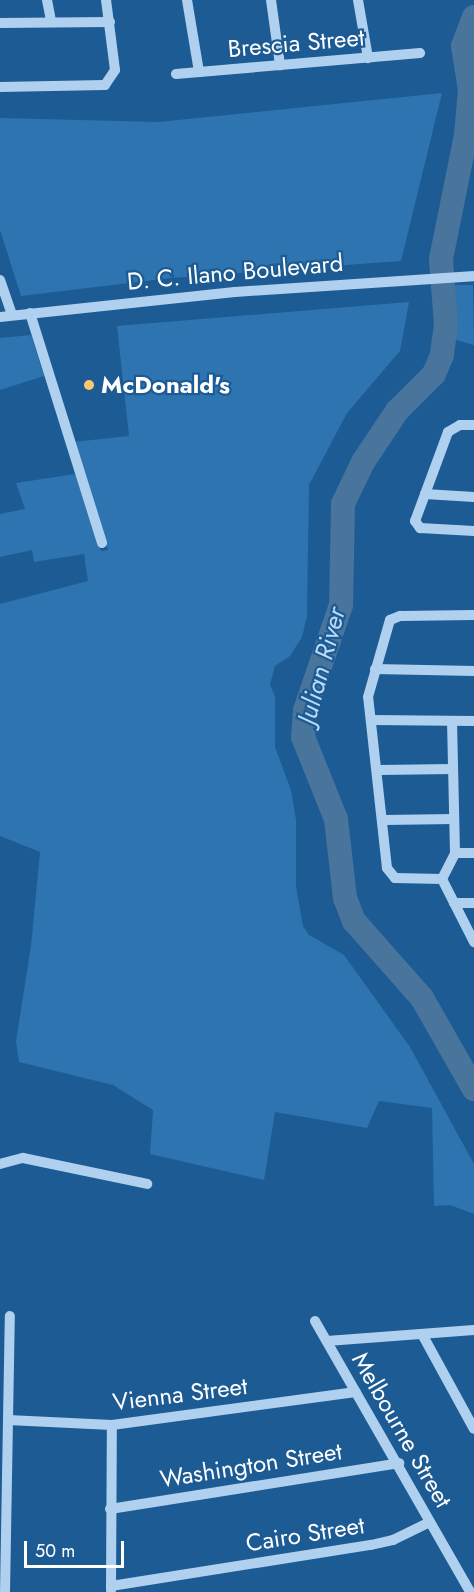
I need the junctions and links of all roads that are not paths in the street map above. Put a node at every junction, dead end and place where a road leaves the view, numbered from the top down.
1 (47, 0) edge
2 (106, 0) edge
3 (187, 0) edge
4 (270, 0) edge
5 (358, 0) edge
6 (51, 21) junction
7 (110, 22) junction
8 (0, 23) edge
9 (420, 53) dead end
10 (368, 58) junction
11 (280, 64) junction
12 (199, 72) junction
13 (176, 74) dead end
14 (0, 87) edge
15 (473, 276) edge
16 (0, 280) edge
17 (30, 313) junction
18 (12, 315) junction
19 (0, 316) edge
20 (474, 425) edge
21 (425, 494) junction
22 (474, 497) edge
23 (474, 531) edge
24 (102, 543) dead end
25 (474, 615) edge
26 (375, 669) junction
27 (474, 670) edge
28 (371, 720) junction
29 (452, 721) junction
30 (474, 722) edge
31 (379, 770) junction
32 (453, 770) junction
33 (454, 819) junction
34 (384, 820) junction
35 (456, 853) junction
36 (474, 853) edge
37 (442, 879) junction
38 (454, 903) junction
39 (474, 903) edge
40 (474, 942) edge
41 (0, 1164) edge
42 (147, 1184) dead end
43 (10, 1316) dead end
44 (315, 1320) dead end
45 (474, 1330) edge
46 (423, 1334) junction
47 (327, 1341) junction
48 (5, 1355) edge
49 (356, 1392) junction
50 (8, 1420) junction
51 (112, 1425) junction
52 (474, 1429) edge
53 (399, 1463) junction
54 (110, 1509) junction
55 (430, 1522) junction
56 (3, 1552) edge
57 (111, 1589) edge
58 (468, 1591) edge
59 (5, 1592) edge

1 - 6 street
2 - 7 street
3 - 12 street
4 - 11 street
5 - 10 street
6 - 7 street
6 - 8 street
7 - 14 street
9 - 10 street, Brescia Street
10 - 11 street, Brescia Street
11 - 12 street, Brescia Street
12 - 13 street, Brescia Street
15 - 17 street, D. C. Ilano Boulevard
16 - 18 street
17 - 18 street, D. C. Ilano Boulevard
17 - 24 street
18 - 19 street, D. C. Ilano Boulevard
20 - 21 street
21 - 22 street
21 - 23 street
25 - 26 street
26 - 27 street
26 - 28 street
28 - 29 street
28 - 31 street
29 - 30 street
29 - 32 street
31 - 32 street
31 - 34 street
32 - 33 street
33 - 34 street
33 - 35 street
34 - 37 street
35 - 36 street
35 - 37 street
37 - 38 street
38 - 39 street
38 - 40 street
41 - 42 street
43 - 48 street
44 - 47 street, Melbourne Street
45 - 46 street
46 - 47 street
46 - 52 street
47 - 49 street, Melbourne Street
48 - 50 street
49 - 51 street, Vienna Street
49 - 53 street, Melbourne Street
50 - 51 street, Vienna Street
50 - 56 street
51 - 54 street
53 - 54 street, Washington Street
53 - 55 street, Melbourne Street
54 - 57 street
55 - 57 street, Cairo Street
55 - 58 street, Melbourne Street
56 - 59 street

